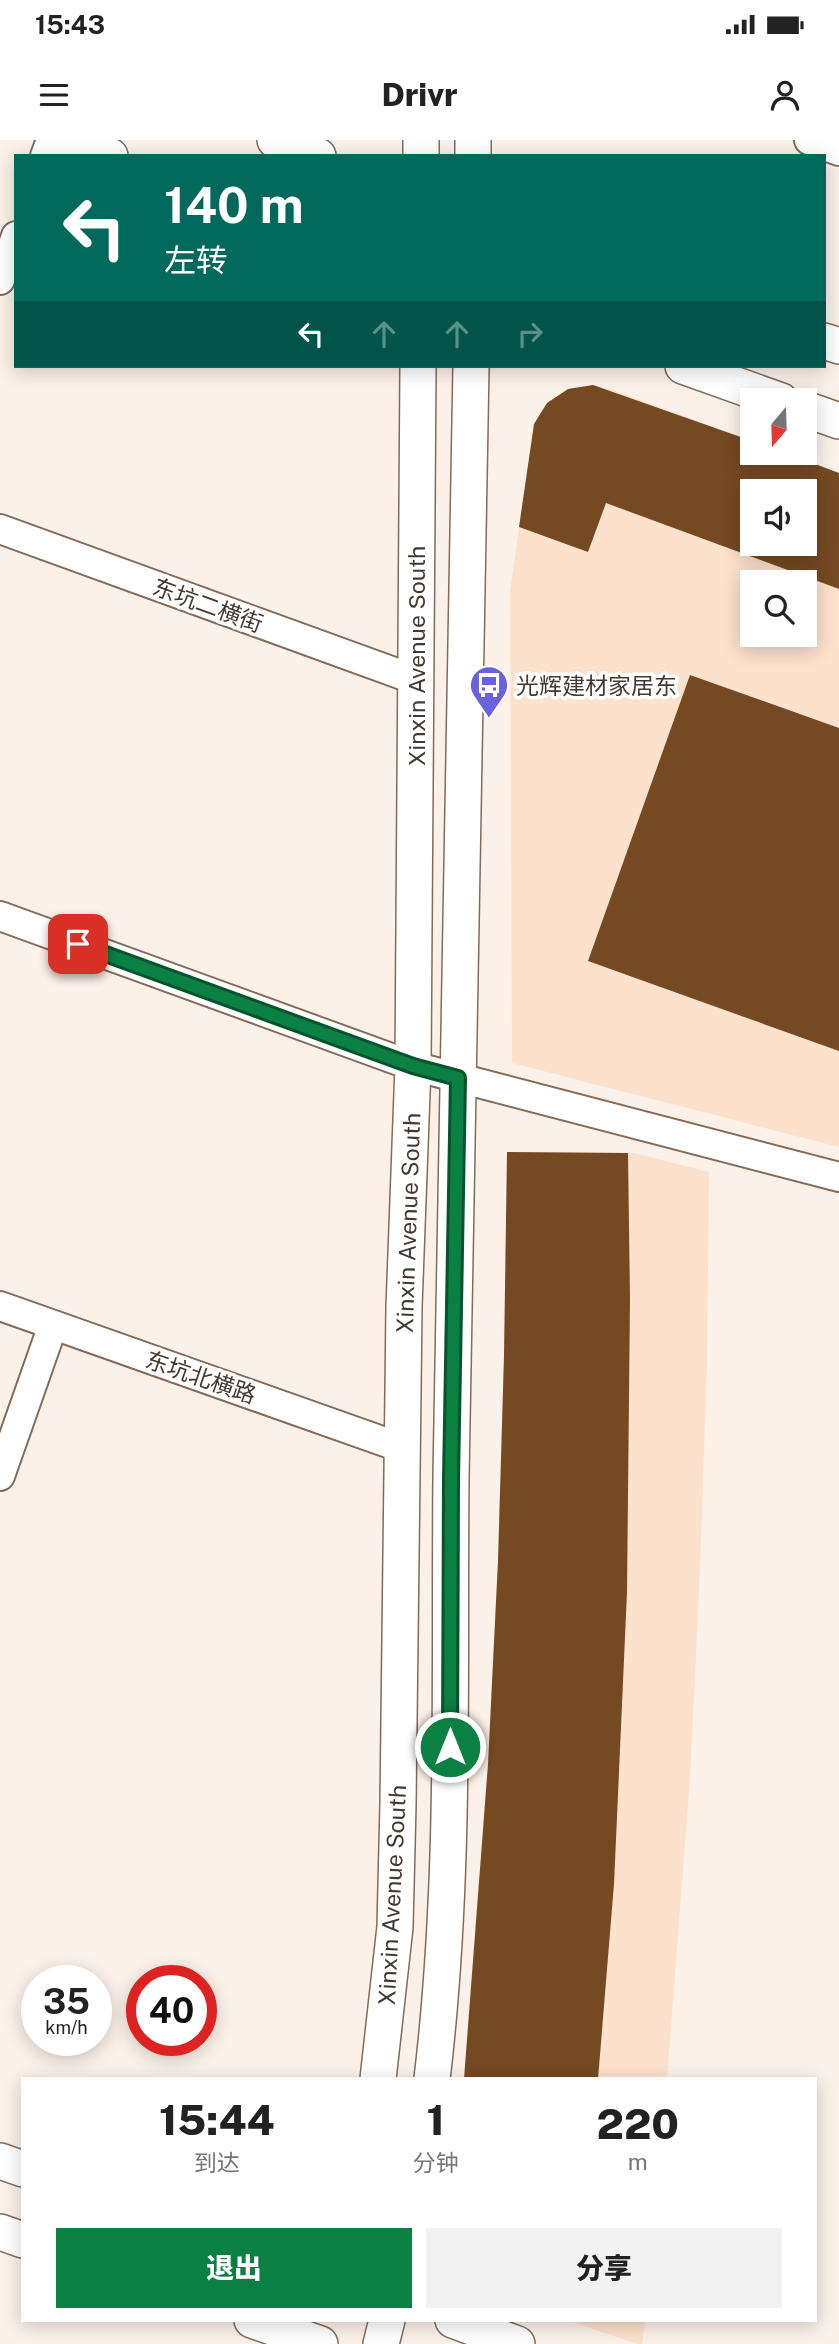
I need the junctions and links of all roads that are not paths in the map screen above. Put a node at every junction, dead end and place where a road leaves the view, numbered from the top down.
1 (68, 140) edge
2 (275, 140) edge
3 (809, 140) edge
4 (839, 151) edge
5 (105, 154) edge
6 (313, 154) edge
7 (14, 242) edge
8 (0, 280) edge
9 (418, 368) edge
10 (471, 368) edge
11 (689, 368) edge
12 (745, 388) edge
13 (817, 414) edge
14 (839, 422) edge
15 (0, 529) edge
16 (416, 680) junction
17 (0, 916) edge
18 (413, 1066) junction
19 (458, 1078) junction
20 (839, 1177) edge
21 (0, 1306) edge
22 (53, 1325) junction
23 (401, 1448) junction
24 (0, 1476) edge
25 (378, 2077) edge
26 (432, 2077) edge
27 (0, 2161) edge
28 (21, 2168) edge
29 (0, 2232) edge
30 (21, 2239) edge
31 (259, 2322) edge
32 (334, 2322) edge
33 (386, 2322) edge
34 (458, 2322) edge
35 (320, 2344) edge
36 (329, 2344) edge
37 (381, 2344) edge
38 (517, 2344) edge

1 - 5 street
2 - 6 street
3 - 4 street
7 - 8 street
9 - 16 street, Xinxin Avenue South
10 - 19 street, Xinxin Avenue South
11 - 12 street
13 - 14 street
15 - 16 street, 东坑二横街
16 - 18 street, Xinxin Avenue South
17 - 18 street
18 - 19 street
18 - 23 street, Xinxin Avenue South
19 - 20 street
19 - 26 street, Xinxin Avenue South
21 - 22 street, 东坑北横路
22 - 23 street, 东坑北横路
22 - 24 street
23 - 25 street, Xinxin Avenue South
27 - 28 street
29 - 30 street
31 - 35 street
32 - 36 street
33 - 37 street
34 - 38 street

